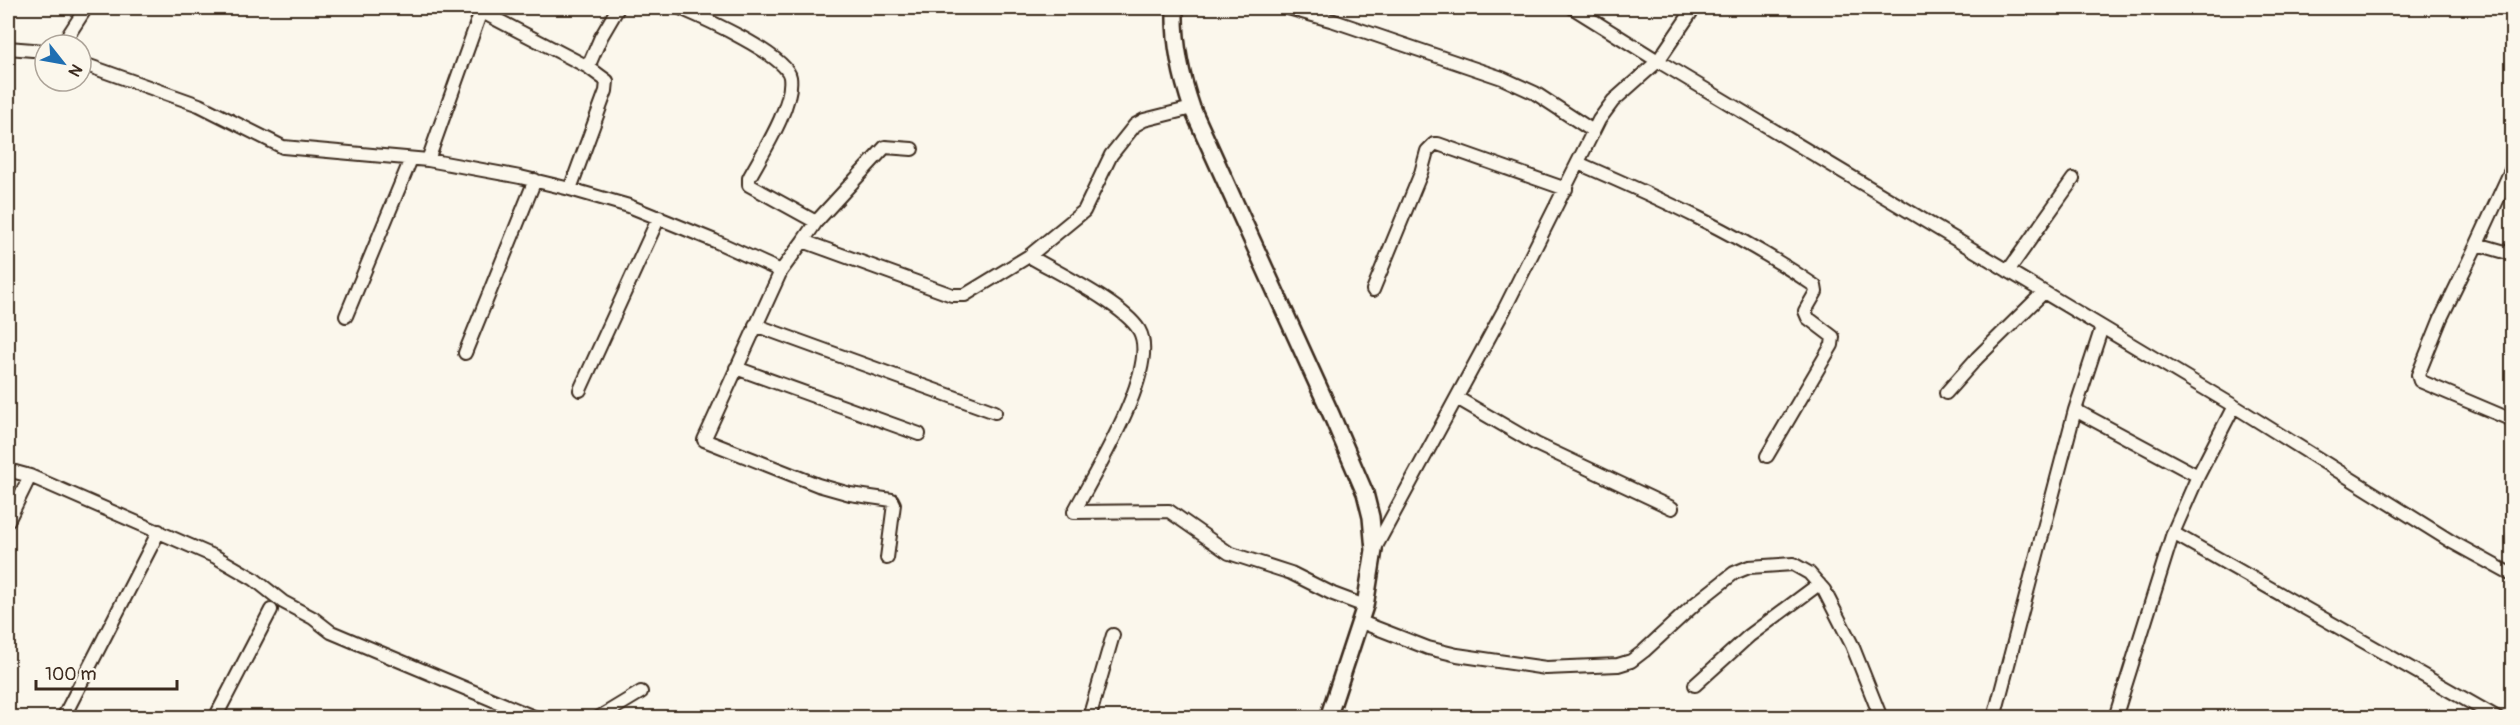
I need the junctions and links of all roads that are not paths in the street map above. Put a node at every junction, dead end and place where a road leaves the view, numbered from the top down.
1 (86, 8) edge
2 (618, 8) edge
3 (680, 8) edge
4 (1175, 8) edge
5 (1288, 8) edge
6 (1573, 8) edge
7 (1694, 8) edge
8 (705, 12) edge
9 (70, 33) edge
10 (8, 48) edge
11 (33, 50) edge
12 (1658, 61) junction
13 (93, 67) edge
14 (588, 67) junction
15 (1192, 108) junction
16 (1593, 131) junction
17 (912, 150) dead end
18 (411, 159) junction
19 (428, 160) junction
20 (1578, 163) junction
21 (2512, 168) edge
22 (2073, 179) dead end
23 (535, 180) junction
24 (570, 189) junction
25 (1566, 189) junction
26 (659, 218) junction
27 (816, 222) junction
28 (803, 241) junction
29 (2477, 244) junction
30 (2512, 254) edge
31 (1029, 256) junction
32 (781, 271) junction
33 (2008, 271) junction
34 (1373, 290) dead end
35 (2043, 293) junction
36 (346, 316) dead end
37 (755, 325) junction
38 (2102, 327) junction
39 (465, 353) dead end
40 (736, 368) junction
41 (580, 390) dead end
42 (1946, 393) dead end
43 (1457, 398) junction
44 (2234, 406) junction
45 (2075, 410) junction
46 (995, 412) dead end
47 (2512, 420) edge
48 (919, 434) dead end
49 (1767, 456) dead end
50 (8, 470) edge
51 (30, 476) junction
52 (2198, 476) junction
53 (1672, 508) dead end
54 (8, 521) edge
55 (159, 531) junction
56 (2173, 532) junction
57 (1374, 550) junction
58 (887, 558) dead end
59 (2512, 575) edge
60 (1819, 584) junction
61 (1365, 606) junction
62 (271, 610) dead end
63 (1361, 622) junction
64 (1113, 635) dead end
65 (1695, 685) dead end
66 (640, 692) dead end
67 (63, 717) edge
68 (215, 717) edge
69 (536, 717) edge
70 (598, 717) edge
71 (1089, 717) edge
72 (1328, 717) edge
73 (1881, 717) edge
74 (1994, 717) edge
75 (2115, 717) edge
76 (2498, 717) edge

1 - 9 street
2 - 14 street
3 - 8 street
4 - 15 main road
5 - 16 street
6 - 12 street
7 - 12 street
8 - 27 street
10 - 11 street
12 - 16 street
12 - 33 street
13 - 18 street
14 - 19 street
14 - 24 street
15 - 31 street
15 - 57 main road
16 - 20 street
17 - 27 street
18 - 19 street
18 - 36 street
19 - 23 street
20 - 25 street
20 - 49 street
21 - 29 street
22 - 33 street
23 - 24 street
23 - 39 street
24 - 26 street
25 - 34 street
25 - 43 street
26 - 32 street
26 - 41 street
27 - 28 street
28 - 31 street
28 - 32 street
29 - 30 street
29 - 47 street
31 - 61 street
32 - 37 street
33 - 35 street
35 - 38 street
35 - 42 street
37 - 40 street
37 - 46 street
38 - 44 street
38 - 45 street
40 - 48 street
40 - 58 street
43 - 53 street
43 - 57 street
44 - 52 street
44 - 59 street
45 - 52 street
45 - 74 street
50 - 51 street
51 - 54 street
51 - 55 street
52 - 56 street
55 - 67 street
55 - 69 street
56 - 75 street
56 - 76 street
57 - 61 main road
60 - 63 street
60 - 65 street
60 - 73 street
61 - 63 main road
62 - 68 street
63 - 72 main road
64 - 71 street
66 - 70 street

